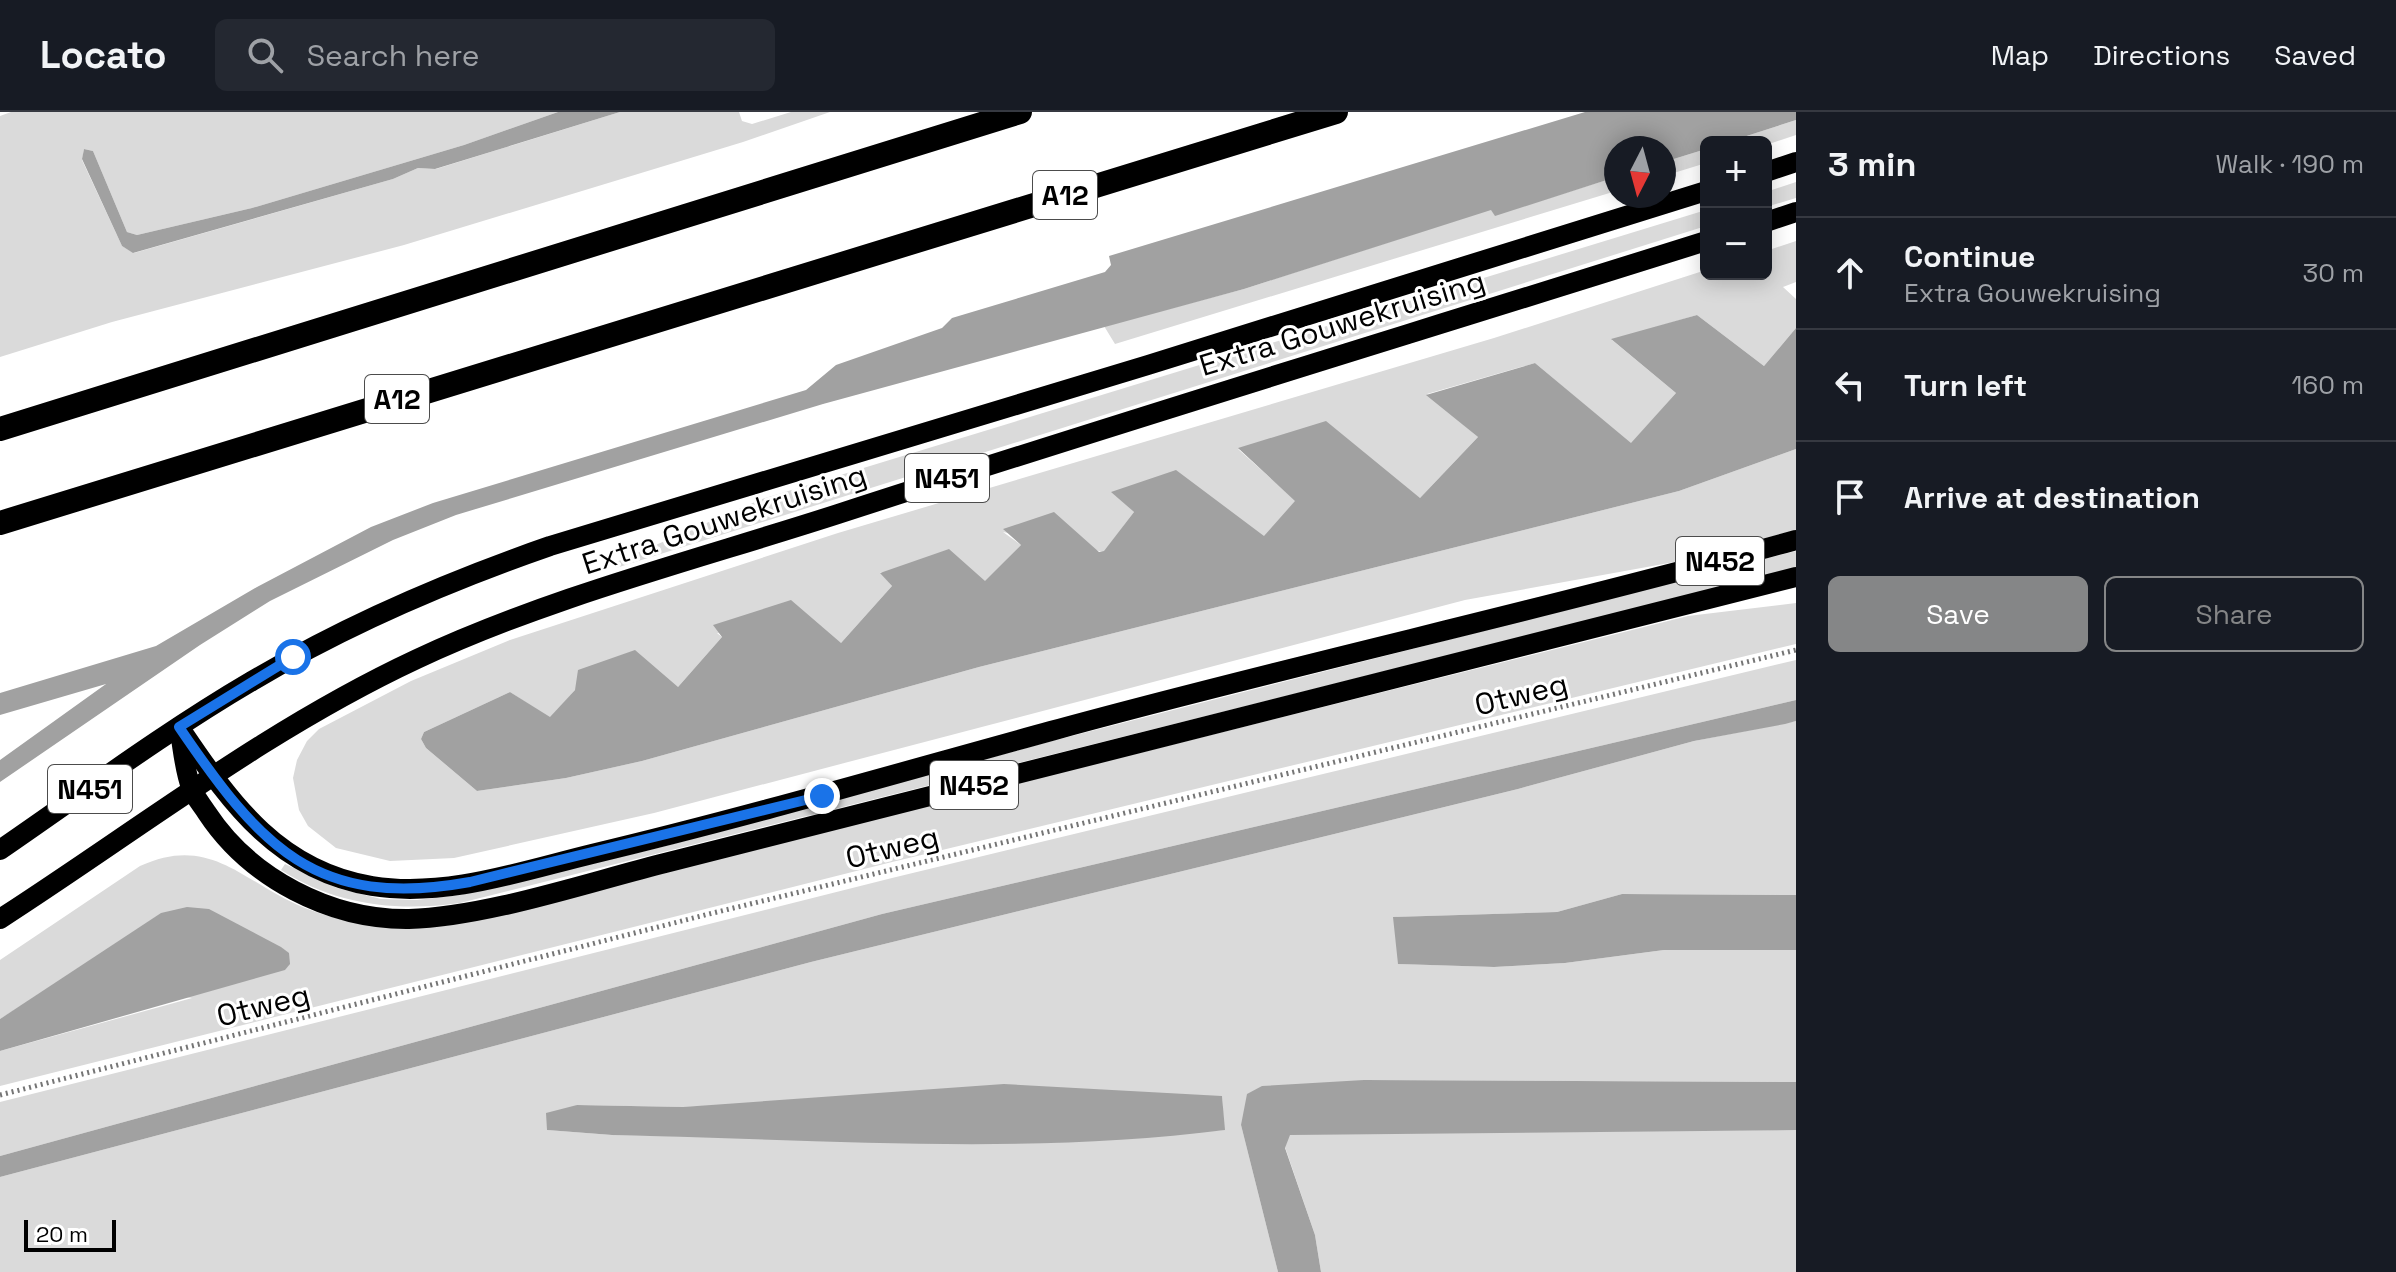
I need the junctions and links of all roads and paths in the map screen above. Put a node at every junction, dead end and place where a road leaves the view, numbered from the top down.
1 (1020, 112) edge
2 (1336, 112) edge
3 (1796, 162) edge
4 (1772, 170) edge
5 (1700, 193) edge
6 (1796, 212) edge
7 (1772, 220) edge
8 (1700, 243) edge
9 (0, 429) edge
10 (0, 523) edge
11 (1796, 540) edge
12 (1796, 577) edge
13 (1796, 650) edge
14 (179, 727) junction
15 (211, 774) junction
16 (191, 788) junction
17 (0, 850) edge
18 (0, 919) edge
19 (0, 1095) edge

1 - 9 highway
2 - 10 highway, A12
3 - 4 main road
5 - 14 main road, Extra Gouwekruising / N451
6 - 7 main road
8 - 15 main road, Extra Gouwekruising / N451
11 - 15 main road, N452
12 - 16 main road, N452
13 - 19 path, Otweg
14 - 15 main road, N452
14 - 16 main road, N452
14 - 17 main road, Extra Gouwekruising / N451
15 - 16 main road, Extra Gouwekruising / N451
16 - 18 main road, Extra Gouwekruising / N451

